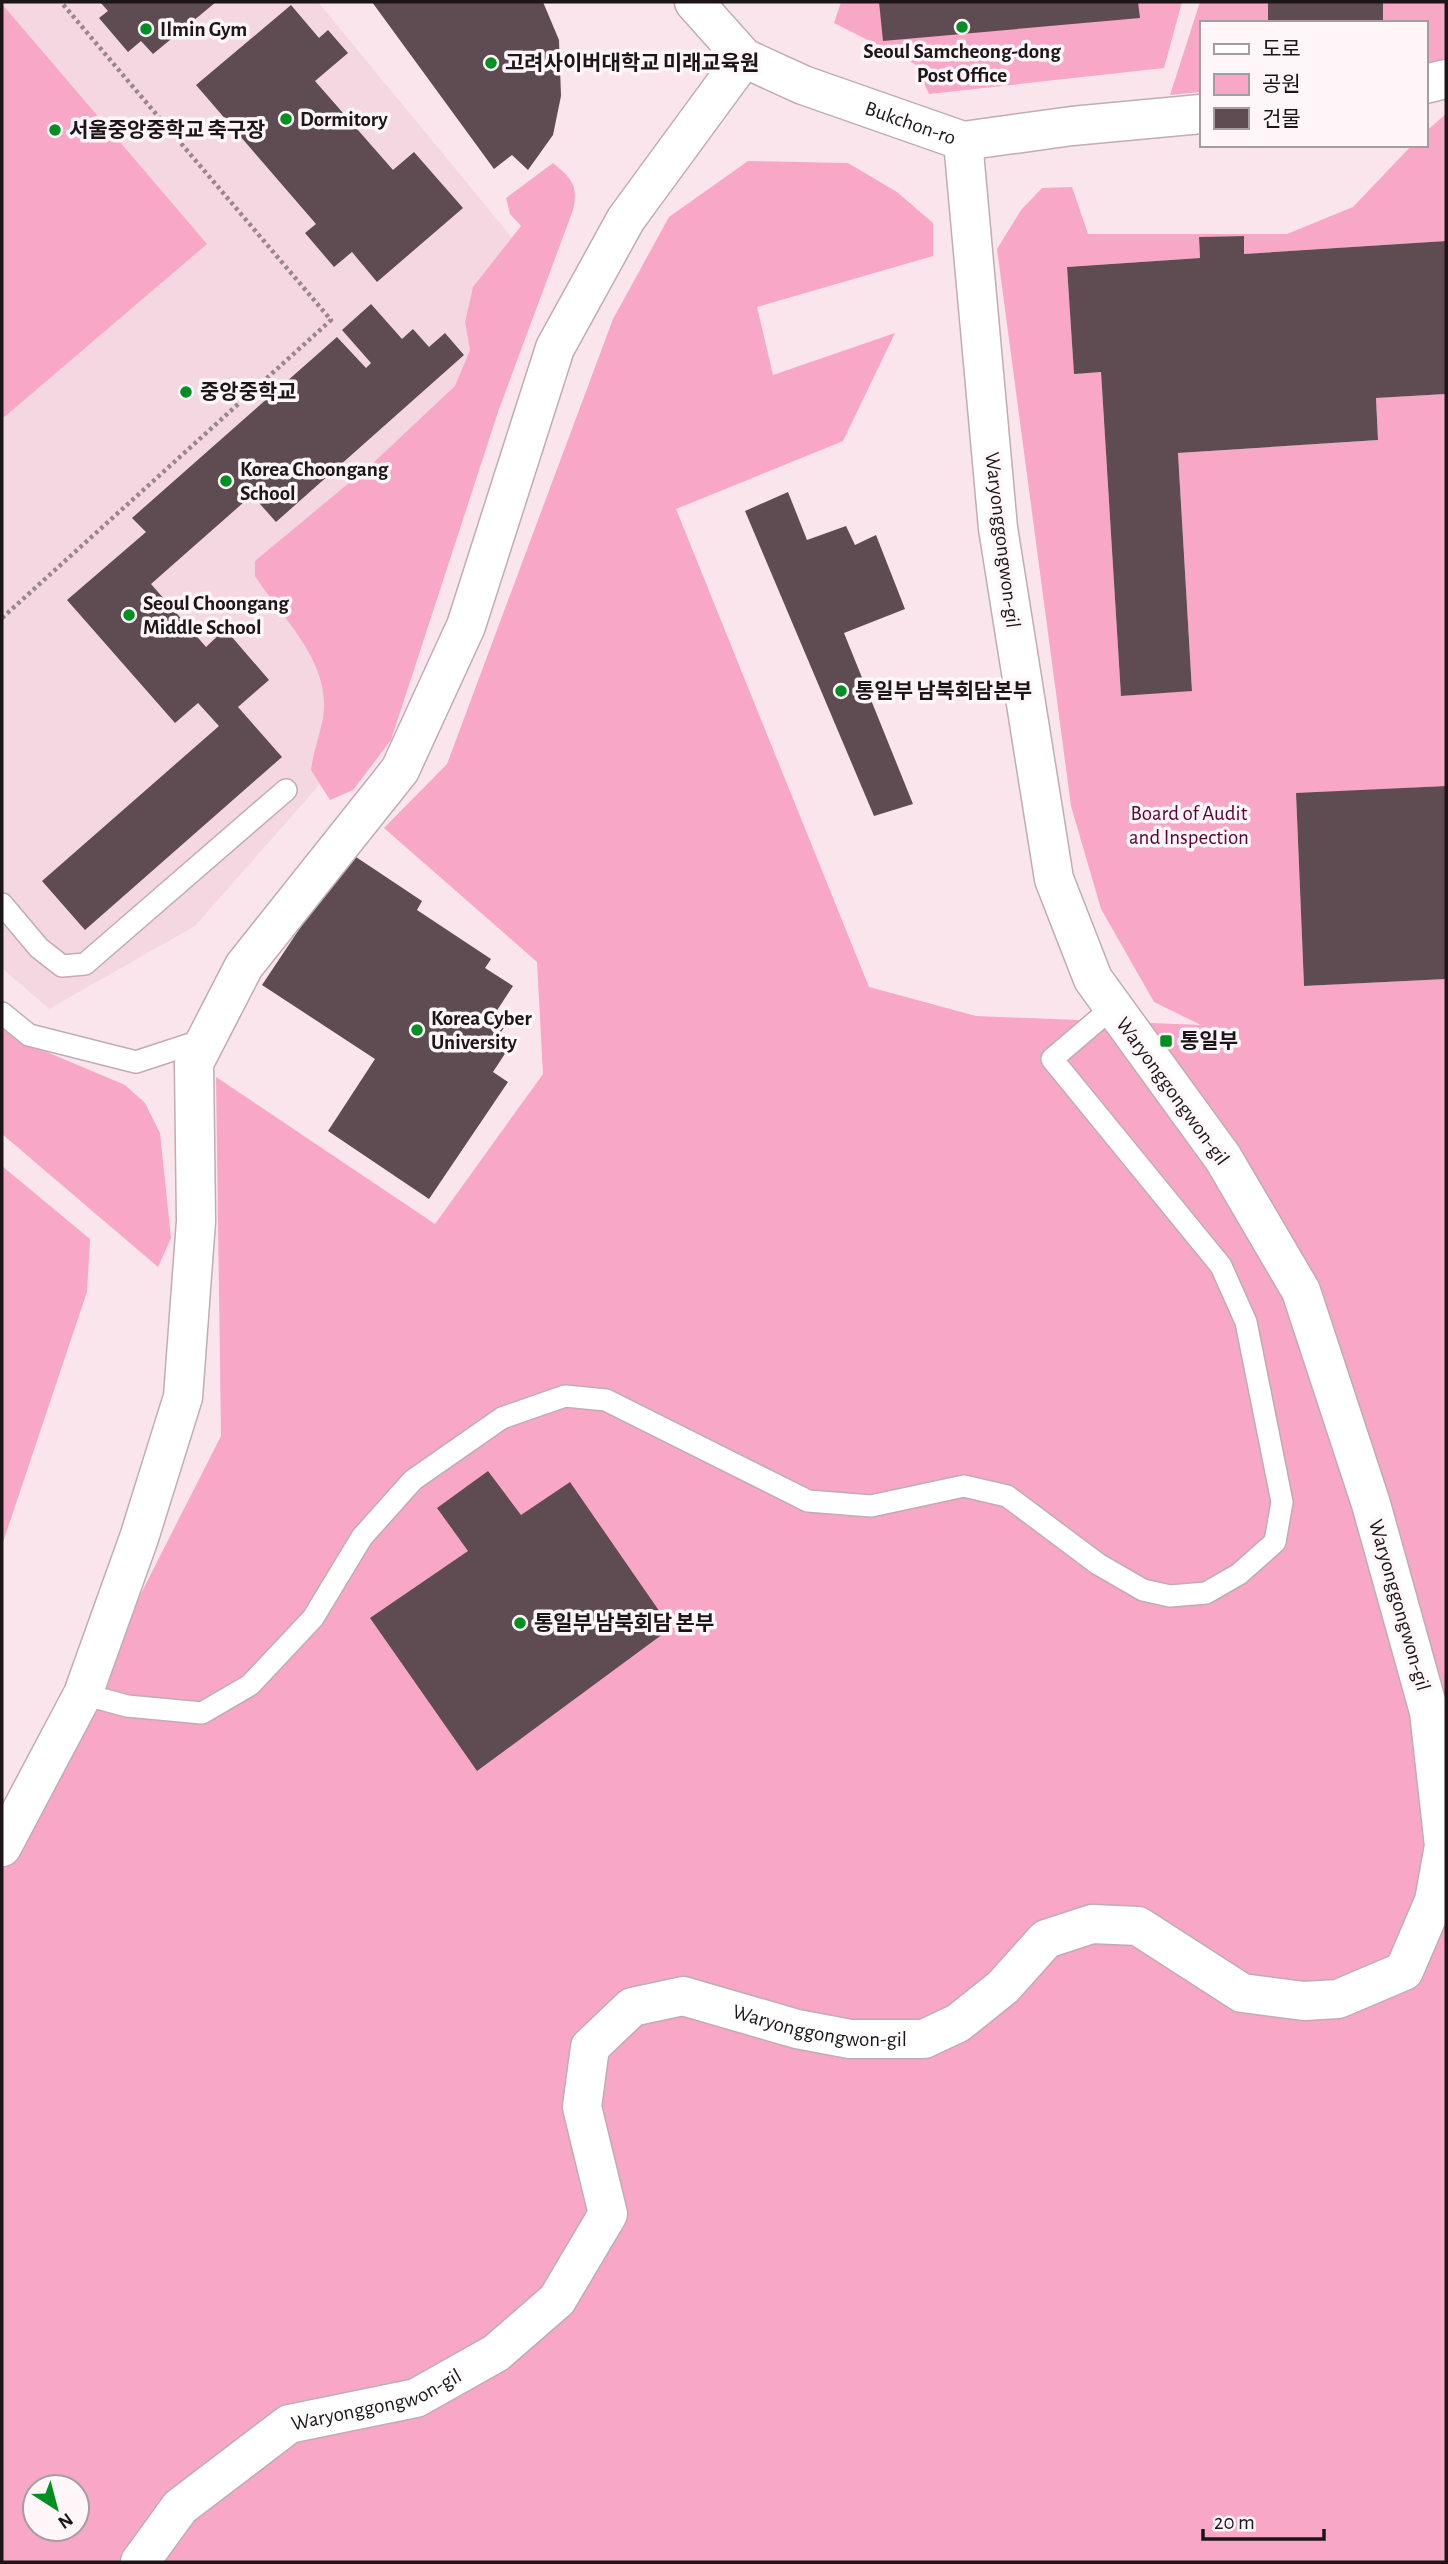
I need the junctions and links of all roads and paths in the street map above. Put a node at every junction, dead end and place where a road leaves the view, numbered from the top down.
1 (61, 2) edge
2 (694, 2) edge
3 (744, 58) junction
4 (1446, 79) edge
5 (1427, 84) edge
6 (1200, 114) edge
7 (962, 141) junction
8 (2, 618) edge
9 (286, 790) dead end
10 (2, 904) edge
11 (1113, 1007) junction
12 (2, 1013) edge
13 (206, 1039) junction
14 (83, 1694) junction
15 (2, 1847) edge
16 (140, 2562) edge

1 - 8 path
2 - 3 street, Bukchon-ro
3 - 7 street, Bukchon-ro
3 - 13 street
4 - 5 street
6 - 7 street, Bukchon-ro
7 - 11 street, Waryonggongwon-gil
9 - 10 lane
11 - 14 lane
11 - 16 street, Waryonggongwon-gil
12 - 13 lane
13 - 14 street
14 - 15 street

